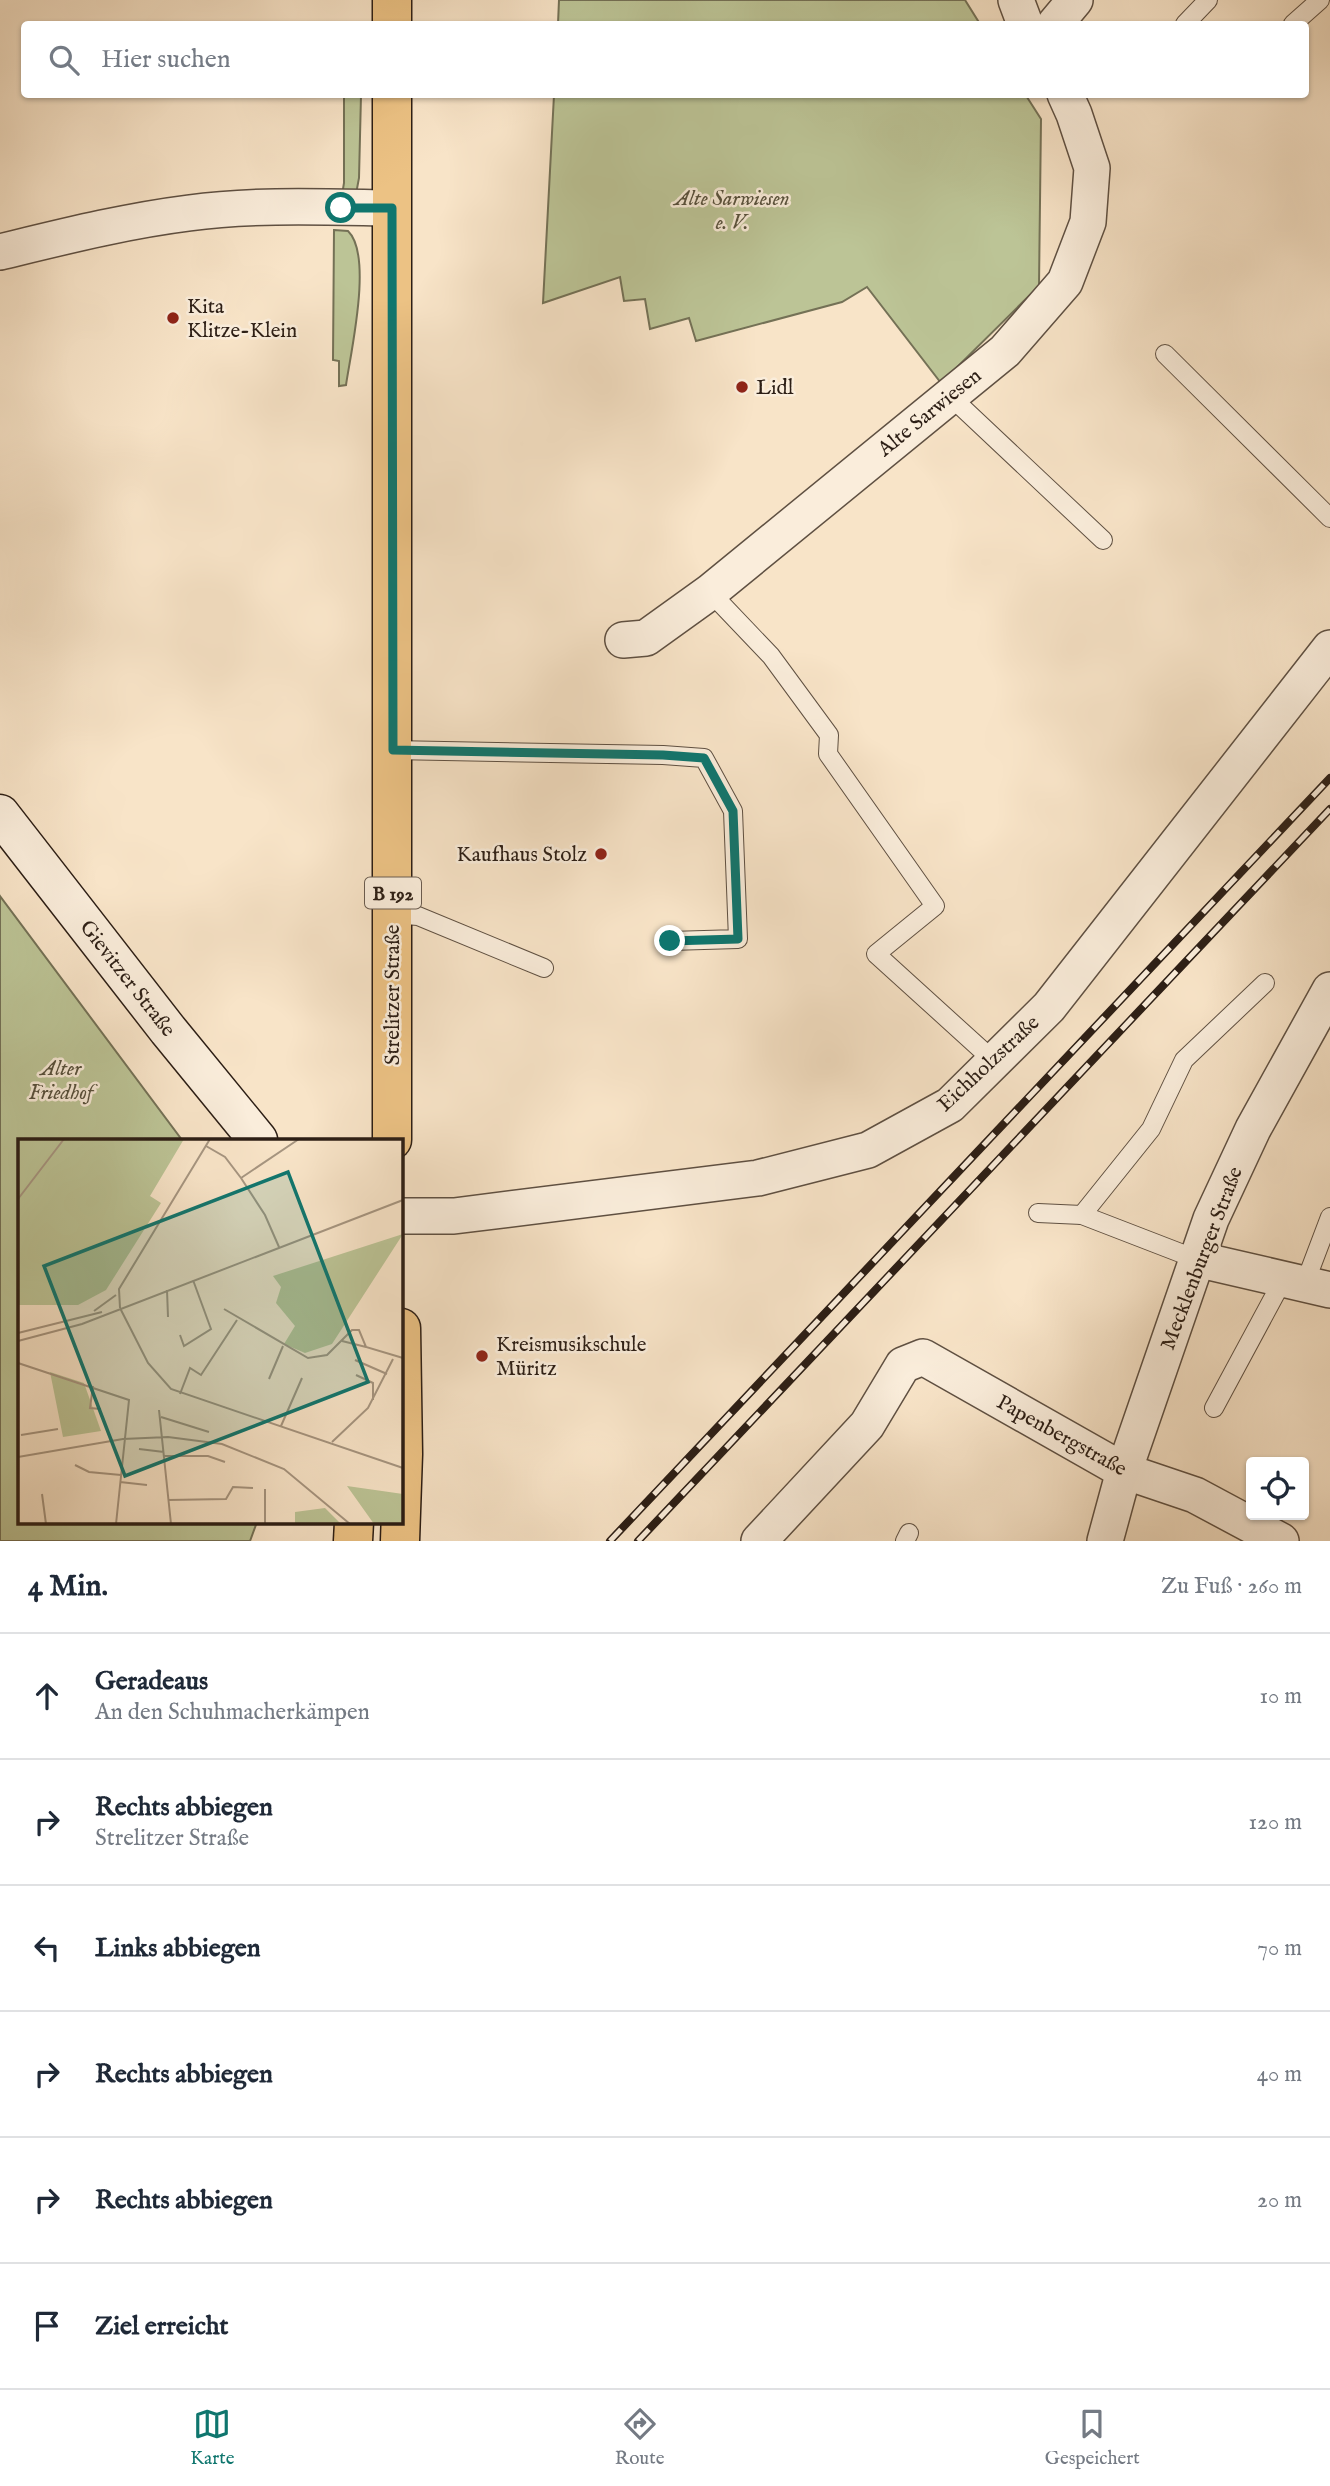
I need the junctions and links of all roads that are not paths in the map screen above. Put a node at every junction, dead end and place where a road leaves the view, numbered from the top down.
1 (392, 0) edge
2 (1016, 0) edge
3 (1074, 0) edge
4 (1209, 0) edge
5 (1320, 0) edge
6 (392, 21) edge
7 (1024, 21) edge
8 (1057, 21) edge
9 (1188, 21) edge
10 (1296, 21) edge
11 (392, 98) edge
12 (1067, 98) edge
13 (392, 208) junction
14 (0, 252) edge
15 (1165, 354) dead end
16 (950, 396) junction
17 (1330, 518) edge
18 (1103, 540) dead end
19 (710, 592) junction
20 (622, 640) dead end
21 (1330, 648) edge
22 (393, 750) junction
23 (0, 814) edge
24 (393, 914) junction
25 (670, 941) dead end
26 (544, 968) dead end
27 (1265, 983) dead end
28 (1330, 990) edge
29 (995, 1062) junction
30 (257, 1139) edge
31 (392, 1139) edge
32 (1038, 1213) dead end
33 (1082, 1215) junction
34 (402, 1216) edge
35 (1330, 1217) edge
36 (1196, 1259) junction
37 (1306, 1284) edge
38 (402, 1391) edge
39 (1214, 1408) dead end
40 (1124, 1471) junction
41 (402, 1483) edge
42 (771, 1537) edge
43 (1105, 1541) edge
44 (1281, 1541) edge

1 - 6 main road
2 - 7 street
3 - 8 street
4 - 9 lane
5 - 10 lane
11 - 13 main road, Strelitzer Straße / B 192
12 - 16 street, Alte Sarwiesen
13 - 14 street
13 - 22 main road, Strelitzer Straße / B 192
15 - 17 lane
16 - 18 lane
16 - 19 street, Alte Sarwiesen
19 - 20 street, Alte Sarwiesen
19 - 29 lane
21 - 29 street, Eichholzstraße
22 - 24 main road, Strelitzer Straße / B 192
22 - 25 lane
23 - 30 main road, Gievitzer Straße
24 - 26 lane
24 - 31 main road, Strelitzer Straße / B 192
27 - 33 lane
28 - 36 street, Mecklenburger Straße
29 - 34 street, Eichholzstraße
32 - 33 lane
33 - 36 lane
35 - 37 lane
36 - 37 street
36 - 40 street, Mecklenburger Straße
37 - 39 lane
38 - 41 main road
40 - 42 street, Papenbergstraße
40 - 43 street, Mecklenburger Straße
40 - 44 street, Papenbergstraße

